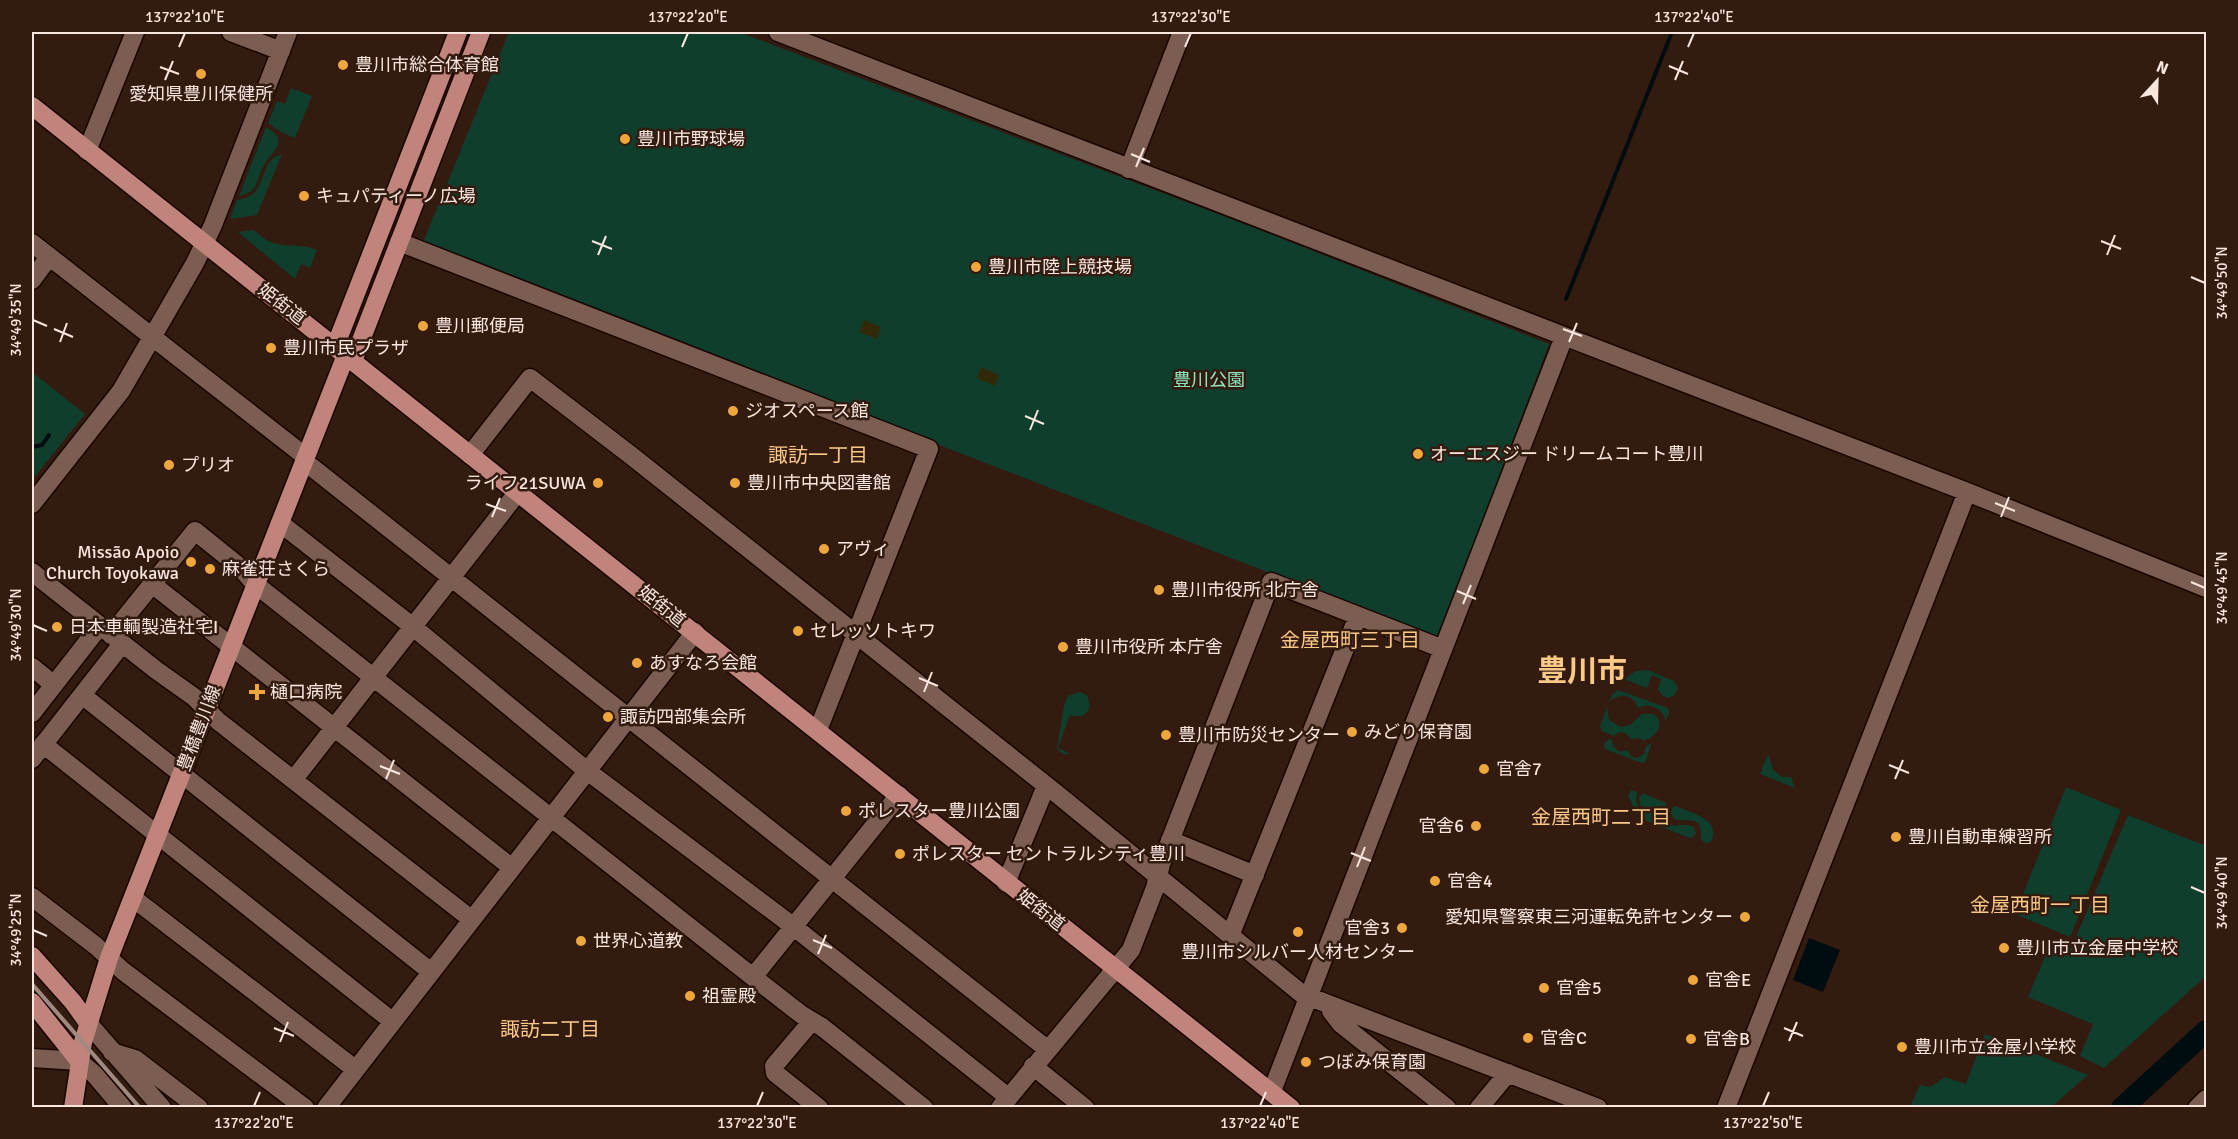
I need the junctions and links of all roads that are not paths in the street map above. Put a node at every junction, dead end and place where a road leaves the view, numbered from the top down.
1 (135, 32) edge
2 (231, 32) edge
3 (288, 32) edge
4 (458, 32) edge
5 (481, 32) edge
6 (778, 32) edge
7 (1182, 32) edge
8 (281, 51) junction
9 (32, 106) edge
10 (87, 151) junction
11 (1129, 169) junction
12 (399, 242) junction
13 (32, 243) edge
14 (204, 243) junction
15 (49, 257) junction
16 (32, 280) edge
17 (153, 337) junction
18 (1564, 337) junction
19 (345, 354) junction
20 (470, 454) junction
21 (305, 459) junction
22 (518, 492) junction
23 (1967, 492) junction
24 (32, 504) edge
25 (280, 523) junction
26 (32, 572) edge
27 (450, 577) junction
28 (152, 584) junction
29 (255, 584) junction
30 (2206, 588) edge
31 (1358, 616) junction
32 (412, 626) junction
33 (695, 632) junction
34 (111, 635) junction
35 (856, 636) junction
36 (231, 647) junction
37 (1443, 649) junction
38 (32, 667) edge
39 (374, 676) junction
40 (54, 685) junction
41 (82, 695) junction
42 (206, 710) junction
43 (32, 712) edge
44 (628, 717) junction
45 (333, 727) junction
46 (818, 730) junction
47 (37, 748) edge
48 (586, 770) junction
49 (181, 774) junction
50 (294, 779) junction
51 (1046, 786) junction
52 (899, 795) junction
53 (552, 816) junction
54 (157, 834) junction
55 (1170, 840) junction
56 (511, 867) junction
57 (1255, 875) junction
58 (831, 878) junction
59 (1158, 878) junction
60 (1006, 883) junction
61 (32, 897) edge
62 (133, 898) junction
63 (471, 919) junction
64 (794, 927) junction
65 (1230, 936) junction
66 (32, 956) edge
67 (110, 958) junction
68 (1114, 968) junction
69 (430, 971) junction
70 (753, 976) junction
71 (1310, 997) junction
72 (32, 1002) edge
73 (1331, 1006) junction
74 (392, 1021) junction
75 (812, 1021) junction
76 (88, 1023) junction
77 (1047, 1049) junction
78 (111, 1051) junction
79 (32, 1058) edge
80 (79, 1061) junction
81 (1033, 1066) junction
82 (355, 1069) junction
83 (1508, 1073) junction
84 (1272, 1091) junction
85 (2206, 1099) edge
86 (1004, 1102) edge
87 (73, 1107) edge
88 (123, 1107) edge
89 (162, 1107) edge
90 (199, 1107) edge
91 (305, 1107) edge
92 (326, 1107) edge
93 (819, 1107) edge
94 (924, 1107) edge
95 (1085, 1107) edge
96 (1291, 1107) edge
97 (1447, 1107) edge
98 (1479, 1107) edge
99 (1598, 1107) edge
100 (1726, 1107) edge
101 (2197, 1107) edge

1 - 10 street
2 - 8 street
3 - 8 street
4 - 19 main road
5 - 12 main road
6 - 11 street
7 - 11 street
8 - 14 street
9 - 10 main road, 姫街道
10 - 14 main road, 姫街道
11 - 18 street
12 - 19 main road
12 - 35 street
13 - 15 street
14 - 17 street
14 - 19 main road, 姫街道
15 - 16 street
15 - 17 street
17 - 21 street
17 - 24 street
18 - 23 street
18 - 37 street
19 - 20 main road, 姫街道
19 - 21 main road, 豊橋豊川線
20 - 22 main road, 姫街道
20 - 35 street
21 - 25 main road, 豊橋豊川線
21 - 27 street
22 - 27 street
22 - 33 main road, 姫街道
23 - 30 street
23 - 100 street
25 - 29 main road, 豊橋豊川線
25 - 32 street
26 - 34 street
27 - 32 street
27 - 44 street
28 - 29 street
28 - 34 street
28 - 36 street
29 - 36 main road, 豊橋豊川線
29 - 39 street
31 - 37 street
31 - 55 street
31 - 57 street
32 - 39 street
32 - 48 street
33 - 44 street
33 - 46 main road, 姫街道
34 - 40 street
34 - 41 street
34 - 42 street
35 - 46 street
35 - 51 street
36 - 42 main road, 豊橋豊川線
36 - 45 street
37 - 71 street
38 - 40 street
39 - 45 street
39 - 53 street
40 - 43 street
41 - 47 street
41 - 49 street
42 - 49 main road, 豊橋豊川線
42 - 50 street
44 - 48 street
44 - 58 street
45 - 50 street
45 - 56 street
46 - 52 main road, 姫街道
47 - 54 street
48 - 53 street
48 - 64 street
49 - 54 main road, 豊橋豊川線
49 - 69 street
50 - 63 street
51 - 59 street
51 - 60 street
52 - 58 street
52 - 60 main road, 姫街道
53 - 56 street
53 - 70 street
54 - 62 main road, 豊橋豊川線
54 - 74 street
55 - 57 street
55 - 59 street
56 - 63 street
57 - 65 street
58 - 64 street
58 - 77 street
59 - 65 street
59 - 68 street
60 - 68 main road, 姫街道
61 - 67 street
62 - 67 main road, 豊橋豊川線
62 - 82 street
63 - 69 street
64 - 70 street
64 - 86 street
65 - 71 street
66 - 76 main road
67 - 76 main road, 豊橋豊川線
67 - 91 street
68 - 77 street
68 - 84 main road, 姫街道
69 - 74 street
70 - 75 street
71 - 73 street
71 - 84 street
72 - 80 main road
73 - 83 street
73 - 97 street
74 - 82 street
75 - 93 street
75 - 94 street
76 - 78 street
76 - 80 main road, 豊橋豊川線
77 - 81 street
78 - 89 street
78 - 90 street
79 - 80 street
80 - 87 main road, 豊橋豊川線
80 - 88 street
81 - 86 street
81 - 95 street
82 - 92 street
83 - 98 street
83 - 99 street
84 - 96 main road, 姫街道
85 - 101 street

